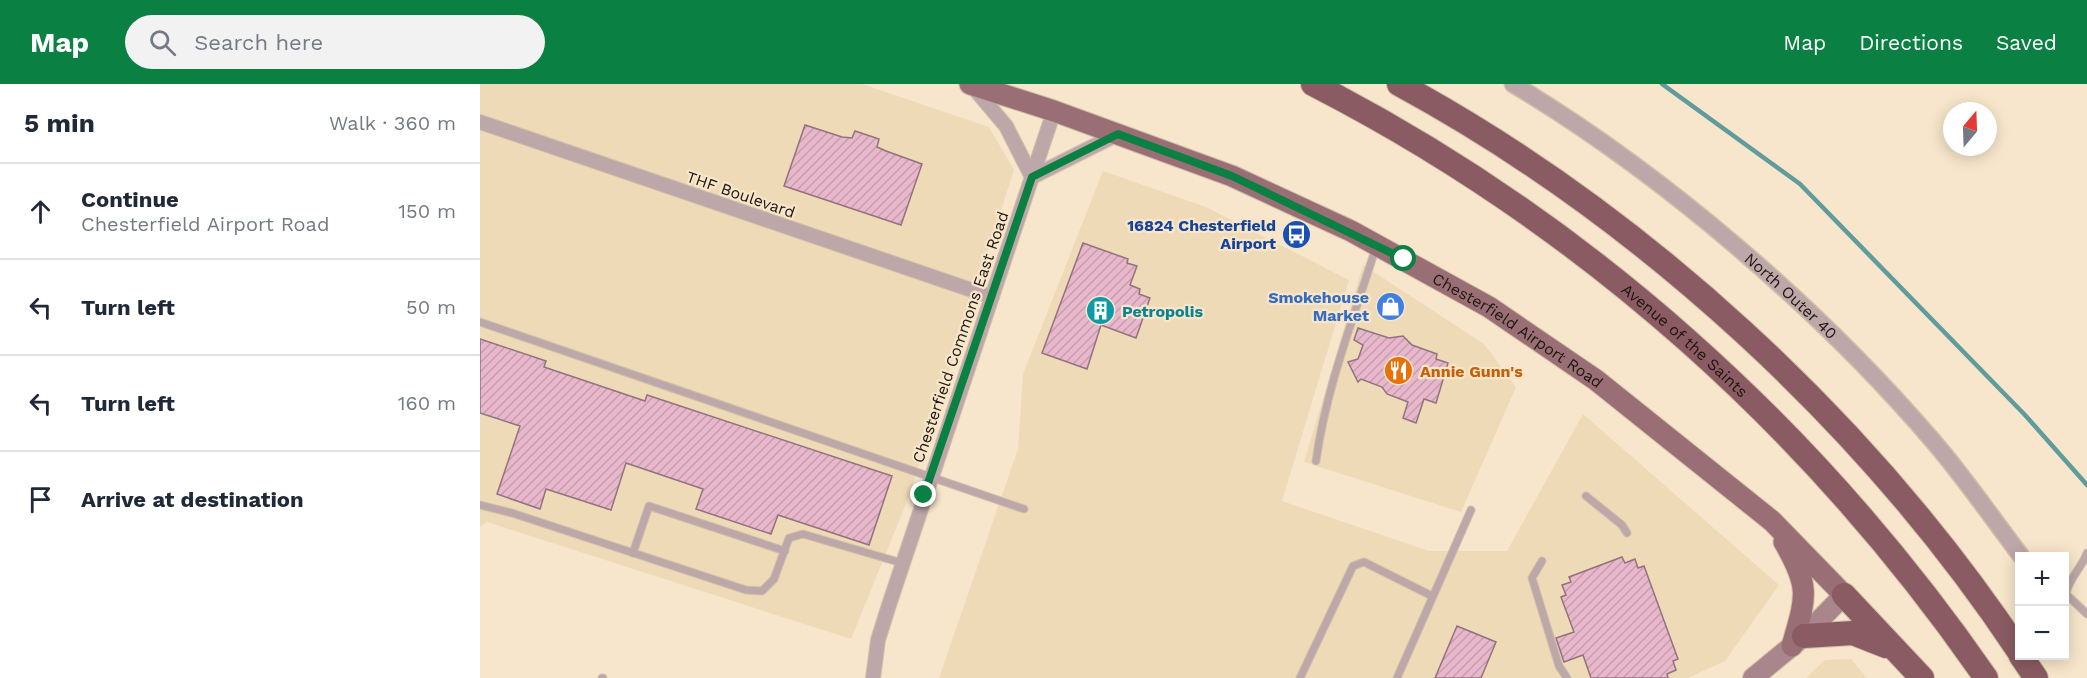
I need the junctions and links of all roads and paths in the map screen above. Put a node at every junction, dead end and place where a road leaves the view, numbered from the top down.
1 (970, 84) edge
2 (1313, 84) edge
3 (1399, 84) edge
4 (1513, 84) edge
5 (1054, 111) junction
6 (480, 122) edge
7 (1118, 134) junction
8 (1032, 177) junction
9 (1377, 244) junction
10 (992, 297) junction
11 (480, 322) edge
12 (1316, 461) dead end
13 (930, 476) junction
14 (1586, 496) dead end
15 (480, 505) edge
16 (1024, 509) dead end
17 (1471, 510) dead end
18 (1772, 521) junction
19 (1627, 533) dead end
20 (784, 551) junction
21 (2018, 552) edge
22 (633, 553) junction
23 (2087, 553) edge
24 (1542, 561) dead end
25 (902, 563) junction
26 (2069, 581) edge
27 (1844, 595) junction
28 (1432, 596) junction
29 (2069, 598) edge
30 (2087, 614) edge
31 (1798, 641) junction
32 (2015, 647) edge
33 (1896, 651) junction
34 (2024, 660) edge
35 (873, 678) edge
36 (1300, 678) edge
37 (1397, 678) edge
38 (1567, 678) edge
39 (1753, 678) edge
40 (1922, 678) edge
41 (1986, 678) edge
42 (2036, 678) edge

1 - 5 main road, Chesterfield Airport Road
1 - 8 street
2 - 41 highway, Avenue of the Saints
3 - 32 highway
4 - 21 street, North Outer 40
5 - 7 main road, Chesterfield Airport Road
5 - 8 street, Chesterfield Commons East Road
6 - 10 street, THF Boulevard
7 - 8 street
7 - 9 main road, Chesterfield Airport Road
8 - 10 street, Chesterfield Commons East Road
9 - 12 lane
9 - 18 main road, Chesterfield Airport Road
10 - 13 street, Chesterfield Commons East Road
11 - 13 lane
13 - 16 lane
13 - 25 street, Chesterfield Commons East Road
14 - 19 lane
15 - 22 lane
17 - 28 lane
18 - 27 main road, Chesterfield Airport Road
18 - 31 main road
20 - 22 lane
20 - 22 lane
20 - 25 lane
23 - 26 lane
24 - 38 lane
25 - 35 street, Chesterfield Commons East Road
27 - 31 main road
27 - 33 highway
28 - 36 lane
28 - 37 lane
29 - 30 lane
31 - 33 highway
31 - 39 main road
33 - 40 highway
34 - 42 highway

